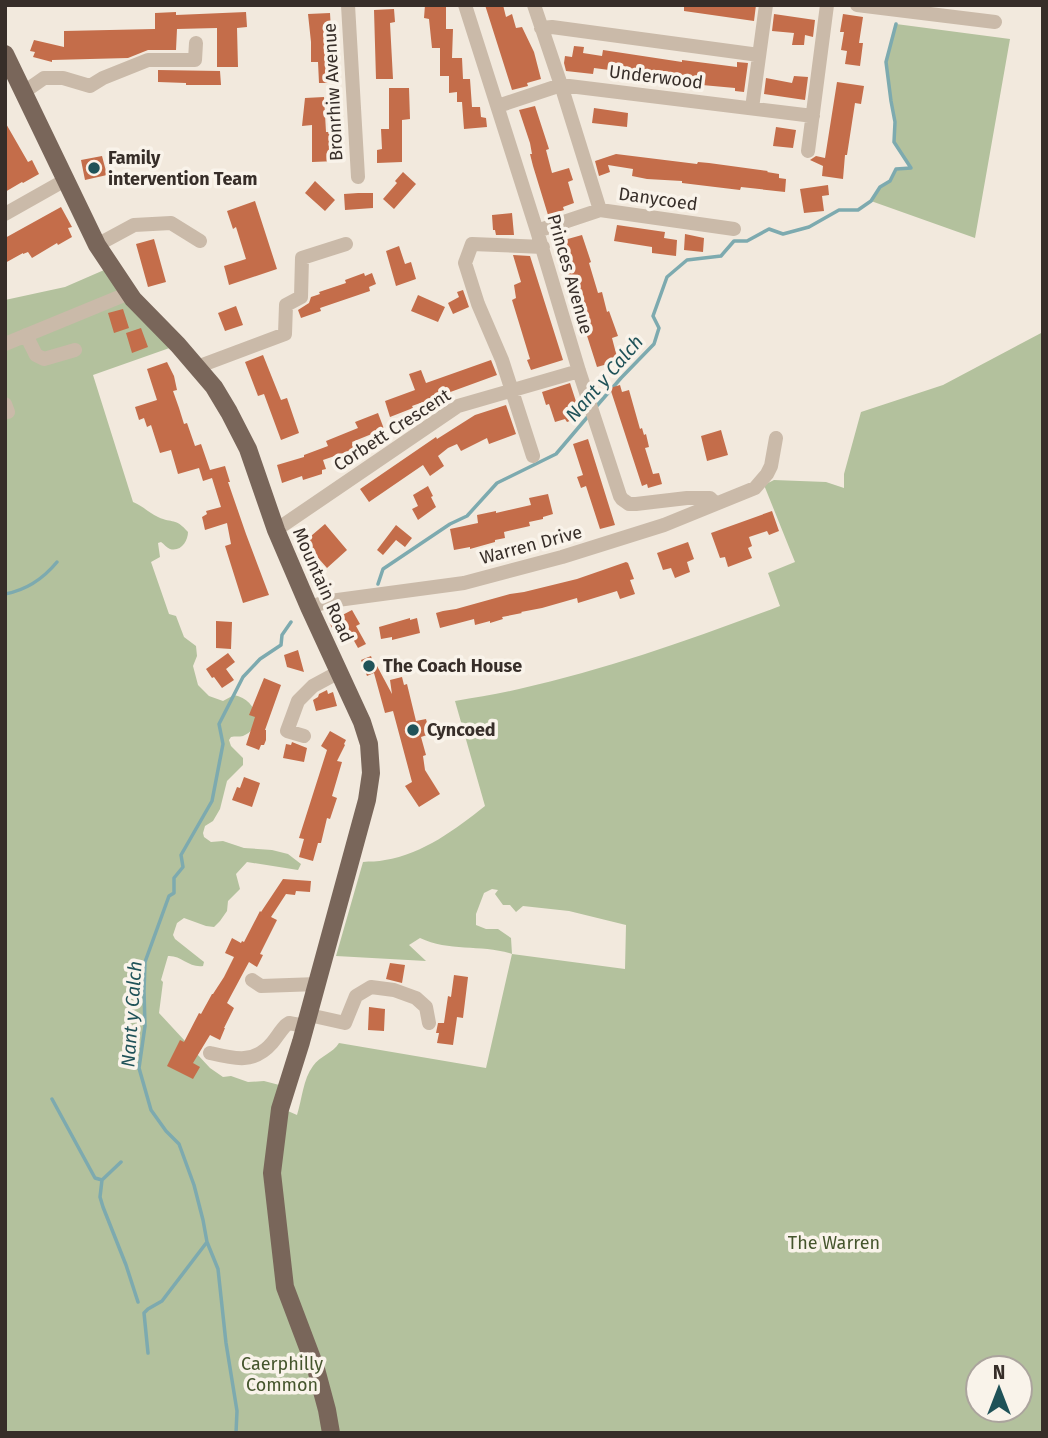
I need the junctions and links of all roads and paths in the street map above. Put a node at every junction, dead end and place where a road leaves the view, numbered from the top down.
1 (348, 5) edge
2 (465, 5) edge
3 (534, 5) edge
4 (766, 5) edge
5 (827, 5) edge
6 (857, 5) edge
7 (995, 22) dead end
8 (541, 28) junction
9 (196, 43) dead end
10 (5, 54) edge
11 (760, 55) junction
12 (561, 85) junction
13 (24, 92) junction
14 (498, 106) junction
15 (752, 108) junction
16 (813, 116) junction
17 (808, 151) dead end
18 (358, 177) dead end
19 (67, 179) junction
20 (600, 210) junction
21 (5, 214) edge
22 (734, 229) dead end
23 (537, 230) junction
24 (200, 241) dead end
25 (345, 244) dead end
26 (97, 245) junction
27 (542, 247) junction
28 (129, 293) junction
29 (26, 335) junction
30 (5, 344) edge
31 (75, 350) dead end
32 (197, 367) junction
33 (579, 371) junction
34 (512, 390) junction
35 (776, 438) dead end
36 (533, 456) dead end
37 (715, 503) junction
38 (276, 530) junction
39 (309, 607) junction
40 (339, 671) junction
41 (304, 736) dead end
42 (252, 980) dead end
43 (317, 984) junction
44 (307, 1020) junction
45 (429, 1023) dead end
46 (210, 1053) dead end
47 (331, 1433) edge

1 - 18 street, Bronrhiw Avenue
2 - 14 street, Princes Avenue
3 - 8 street
4 - 11 street
5 - 16 street
6 - 7 street
8 - 11 street
8 - 12 street
9 - 13 street
10 - 13 main road, Mountain Road
11 - 15 street
12 - 14 street, Underwood
12 - 15 street, Underwood
12 - 20 street
13 - 19 main road, Mountain Road
14 - 23 street, Princes Avenue
15 - 16 street, Underwood
16 - 17 street
19 - 21 street
19 - 26 main road, Mountain Road
20 - 22 street, Danycoed
20 - 23 street, Danycoed
23 - 27 street, Princes Avenue
24 - 26 street
25 - 32 street
26 - 28 main road, Mountain Road
27 - 33 street, Princes Avenue
27 - 34 street
28 - 29 street
28 - 32 main road, Mountain Road
29 - 30 street
29 - 31 street
32 - 38 main road, Mountain Road
33 - 34 street, Corbett Crescent
33 - 37 street, Princes Avenue
34 - 36 street
34 - 38 street, Corbett Crescent
35 - 37 street, Warren Drive
37 - 39 street, Warren Drive
38 - 39 main road, Mountain Road
39 - 40 main road, Mountain Road
40 - 41 street
40 - 43 main road, Mountain Road
42 - 43 street
43 - 44 main road, Mountain Road
44 - 45 street
44 - 46 street
44 - 47 main road, Mountain Road

